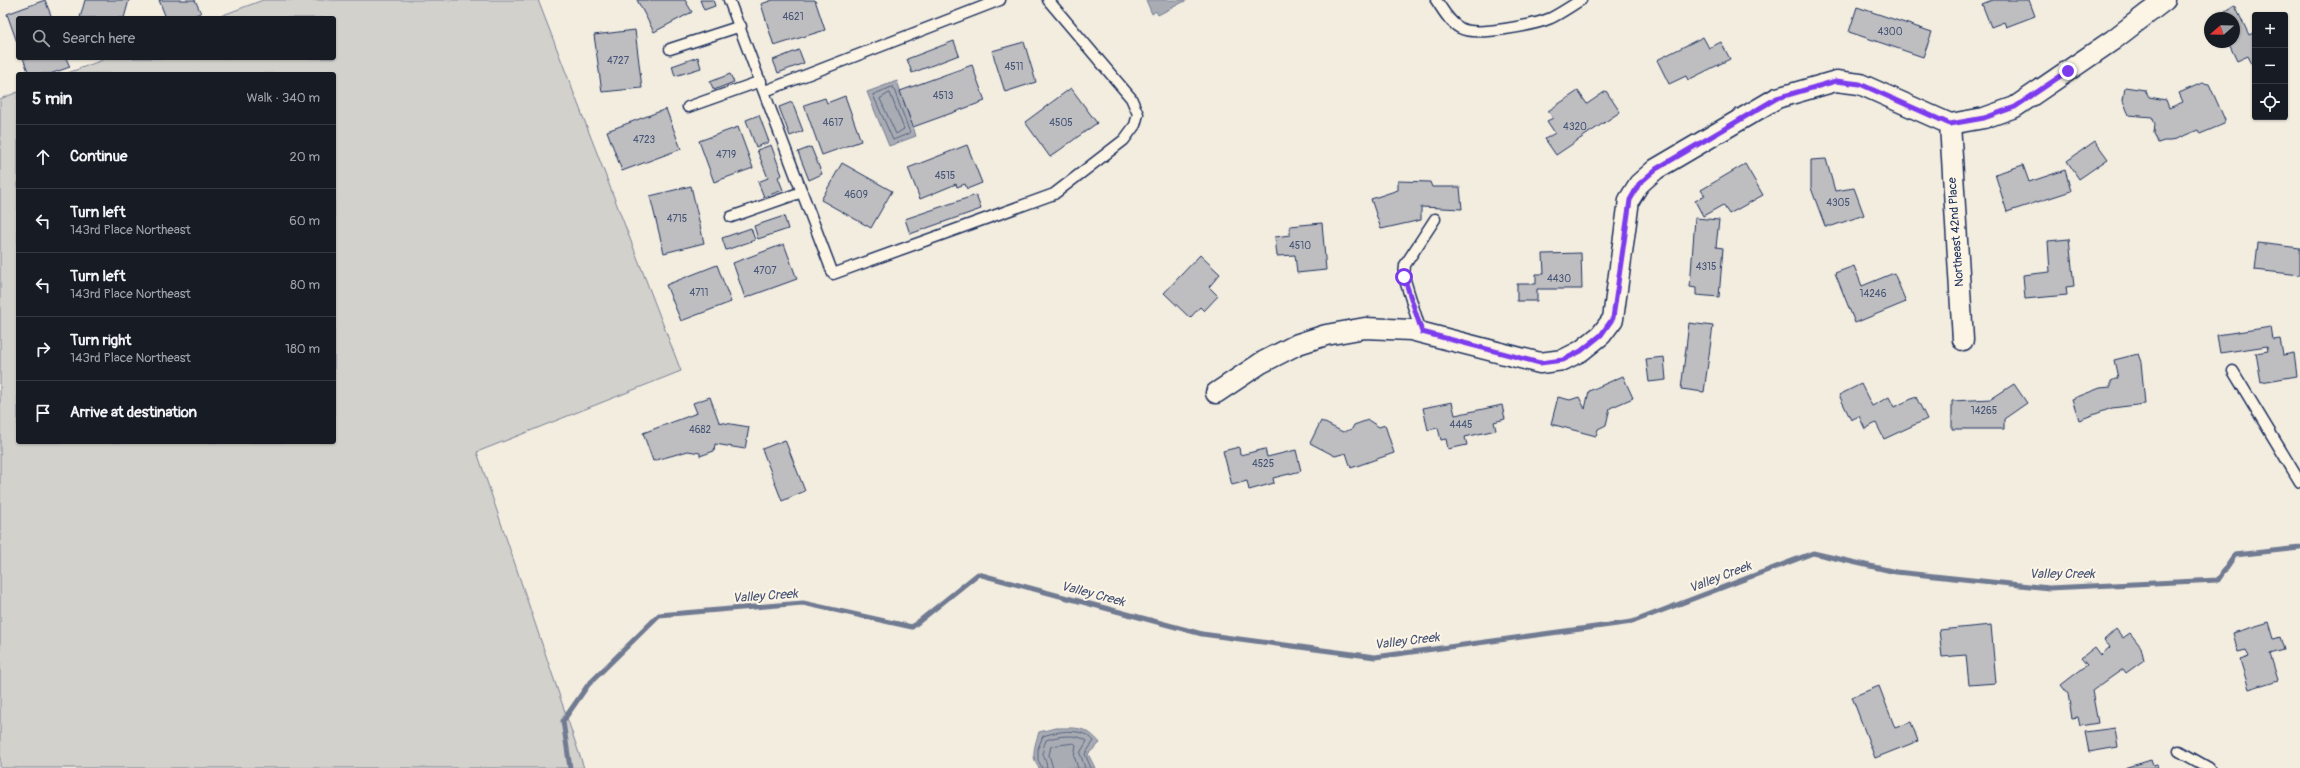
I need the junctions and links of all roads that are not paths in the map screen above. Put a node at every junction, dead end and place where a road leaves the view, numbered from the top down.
1 (729, 0) edge
2 (1000, 0) edge
3 (1048, 0) edge
4 (1436, 0) edge
5 (1581, 0) edge
6 (2165, 0) edge
7 (741, 26) junction
8 (670, 49) dead end
9 (761, 81) junction
10 (765, 91) junction
11 (688, 107) dead end
12 (1950, 124) junction
13 (802, 192) junction
14 (731, 217) dead end
15 (1435, 219) dead end
16 (1422, 332) junction
17 (1963, 340) dead end
18 (2233, 371) dead end
19 (1216, 393) dead end
20 (2300, 482) edge
21 (2179, 751) dead end
22 (2209, 768) edge

1 - 7 lane
2 - 10 lane
3 - 13 lane
4 - 5 lane
6 - 12 street
7 - 8 lane
7 - 9 lane
9 - 10 lane
9 - 11 lane
10 - 13 lane
12 - 16 street
12 - 17 street, Northeast 42nd Place
13 - 14 lane
15 - 16 lane
16 - 19 street
18 - 20 lane
21 - 22 lane

